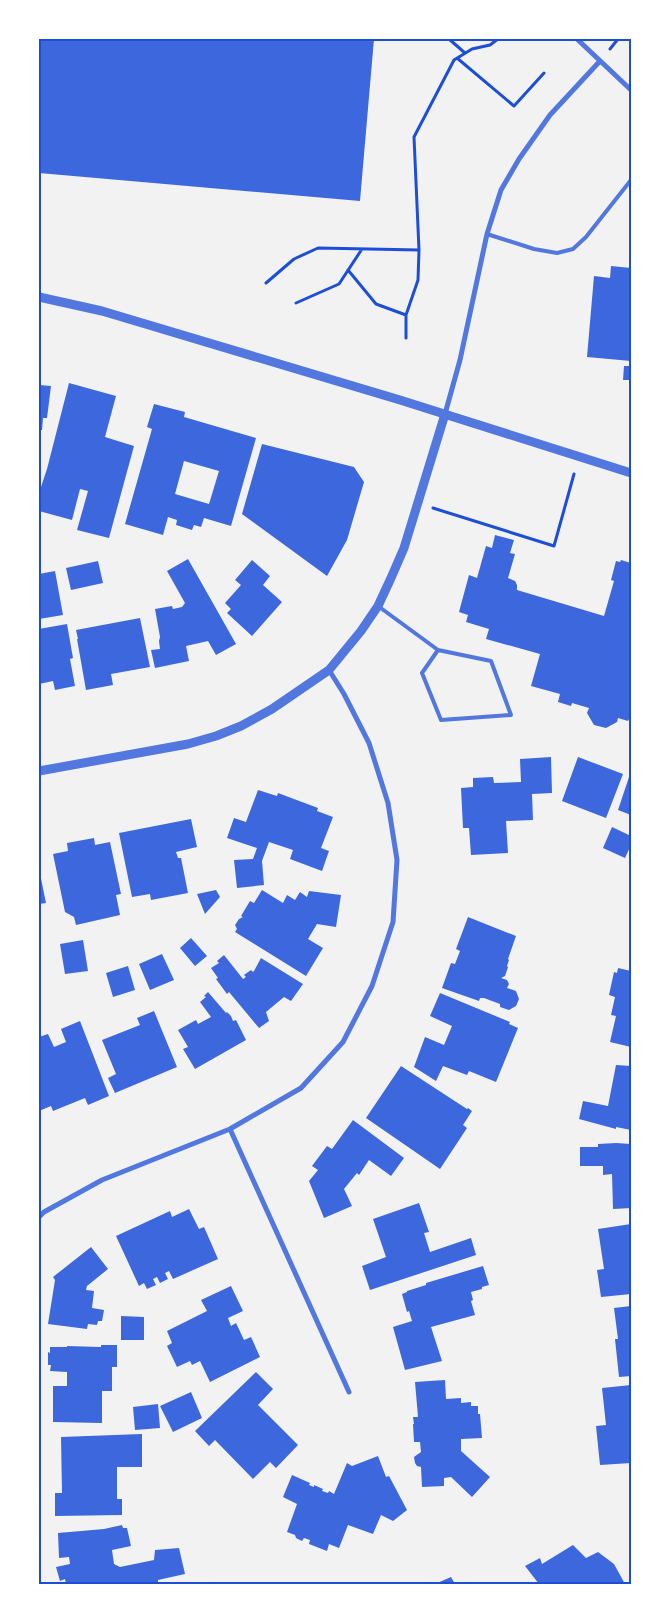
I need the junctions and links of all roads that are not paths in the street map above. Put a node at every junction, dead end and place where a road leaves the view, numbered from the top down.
1 (577, 39) edge
2 (600, 61) junction
3 (631, 90) edge
4 (631, 180) edge
5 (488, 234) junction
6 (39, 298) edge
7 (445, 414) junction
8 (631, 473) edge
9 (378, 606) junction
10 (438, 650) junction
11 (329, 670) junction
12 (39, 771) edge
13 (230, 1129) junction
14 (39, 1217) edge
15 (349, 1392) dead end

1 - 2 street
2 - 3 street
2 - 5 street
4 - 5 lane
5 - 7 street
6 - 7 street
7 - 8 street
7 - 9 street
9 - 10 lane
9 - 11 street
10 - 10 lane
11 - 12 street
11 - 13 street
13 - 14 street
13 - 15 street

